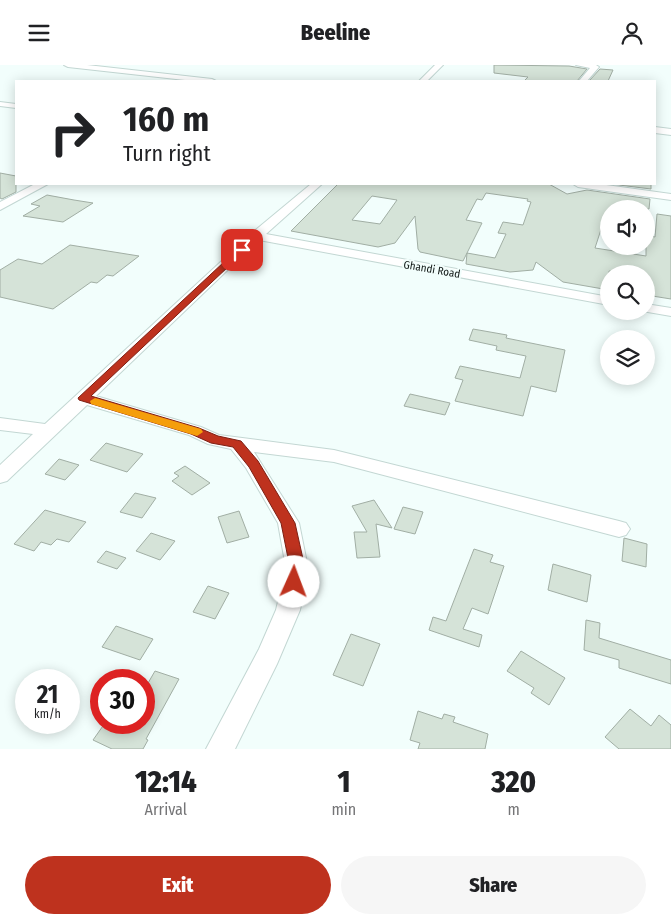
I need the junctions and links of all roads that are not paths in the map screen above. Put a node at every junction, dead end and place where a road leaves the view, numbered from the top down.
1 (68, 65) edge
2 (439, 65) edge
3 (580, 65) edge
4 (154, 75) junction
5 (143, 80) edge
6 (202, 80) edge
7 (424, 80) edge
8 (584, 80) edge
9 (0, 104) edge
10 (15, 106) edge
11 (656, 130) edge
12 (671, 132) edge
13 (41, 185) edge
14 (316, 185) edge
15 (585, 185) edge
16 (671, 197) edge
17 (0, 207) edge
18 (256, 237) junction
19 (600, 299) edge
20 (655, 309) edge
21 (671, 312) edge
22 (83, 398) junction
23 (0, 424) edge
24 (49, 430) junction
25 (237, 444) junction
26 (0, 476) edge
27 (619, 529) dead end
28 (220, 749) edge

1 - 4 street
2 - 7 street
3 - 8 street
4 - 5 street
4 - 6 street
9 - 10 street
11 - 12 street
13 - 17 street
14 - 18 street
15 - 16 street
18 - 19 street, Ghandi Road
18 - 22 street
20 - 21 street
22 - 24 street
22 - 25 street
23 - 24 street
24 - 26 street
25 - 27 street
25 - 28 street

